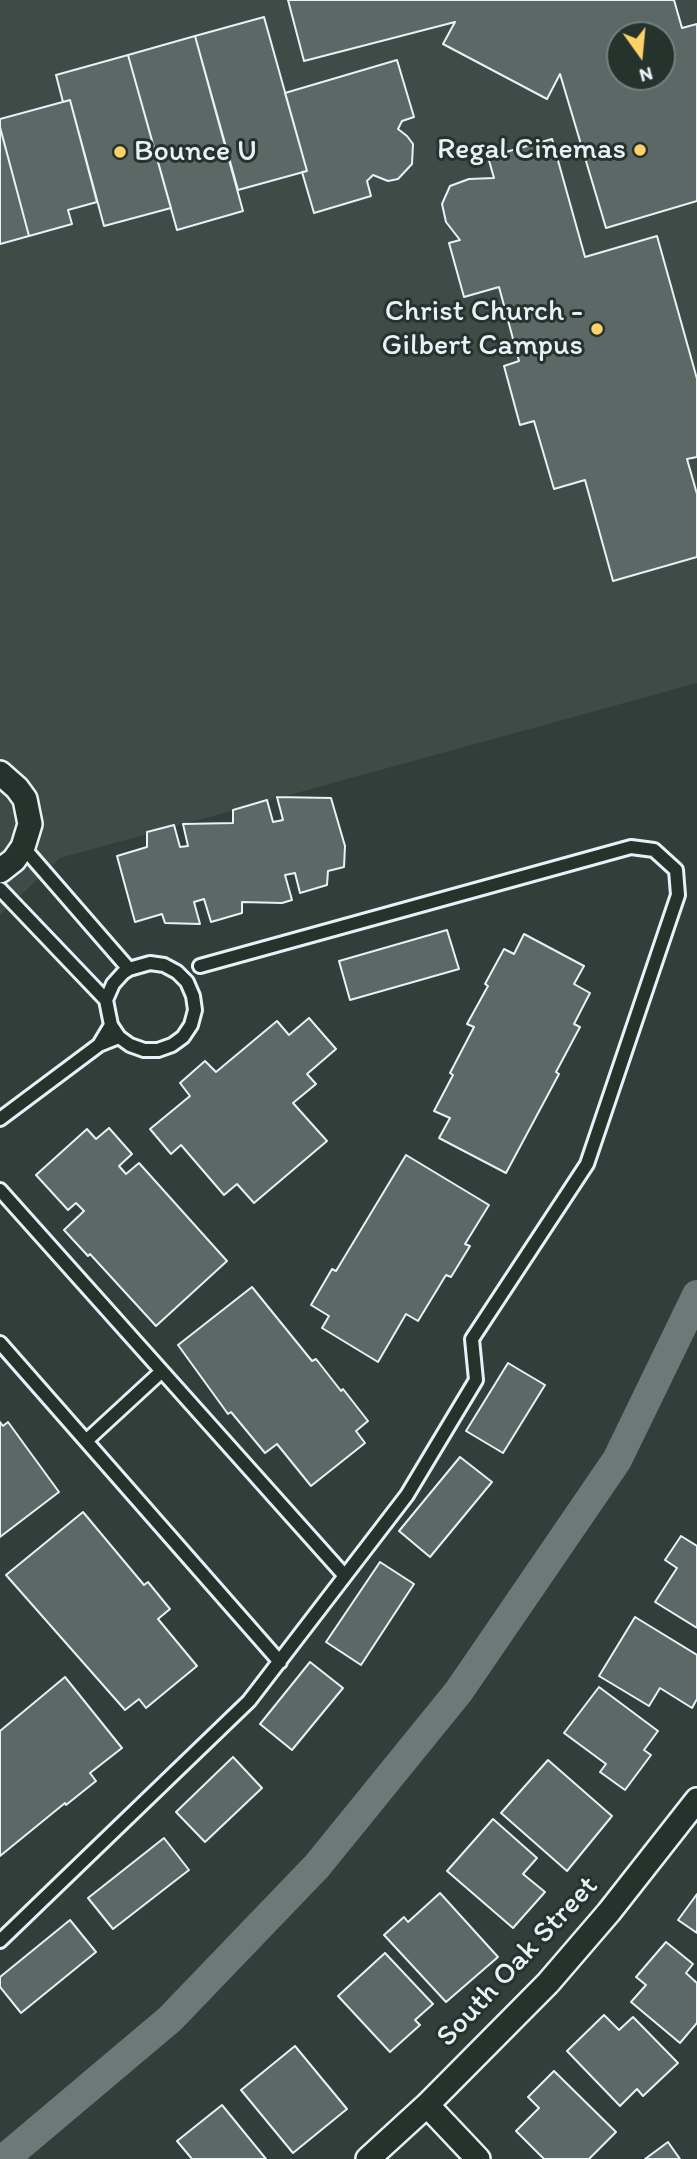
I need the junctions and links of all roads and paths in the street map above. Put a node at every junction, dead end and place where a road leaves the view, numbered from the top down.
1 (0, 774) edge
2 (23, 848) junction
3 (0, 871) edge
4 (0, 889) edge
5 (200, 966) junction
6 (129, 969) junction
7 (177, 972) junction
8 (187, 982) junction
9 (106, 1000) junction
10 (111, 1026) junction
11 (119, 1037) junction
12 (99, 1045) junction
13 (0, 1119) edge
14 (0, 1190) edge
15 (0, 1343) edge
16 (162, 1371) junction
17 (86, 1441) junction
18 (345, 1576) junction
19 (280, 1661) junction
20 (697, 1800) edge
21 (0, 1941) edge
22 (427, 2105) junction
23 (368, 2159) edge
24 (478, 2159) edge

1 - 2 street
2 - 3 street
2 - 6 lane
4 - 9 lane
5 - 7 lane
5 - 8 lane
5 - 18 lane
6 - 7 lane
6 - 9 lane
7 - 8 lane
8 - 11 lane
9 - 10 lane
10 - 11 lane
10 - 12 lane
11 - 12 lane
12 - 13 lane
14 - 16 lane
15 - 17 lane
16 - 17 lane
16 - 18 lane
17 - 19 lane
18 - 19 lane
19 - 21 lane
20 - 22 street, South Oak Street
22 - 23 street, South Oak Street
22 - 24 street

